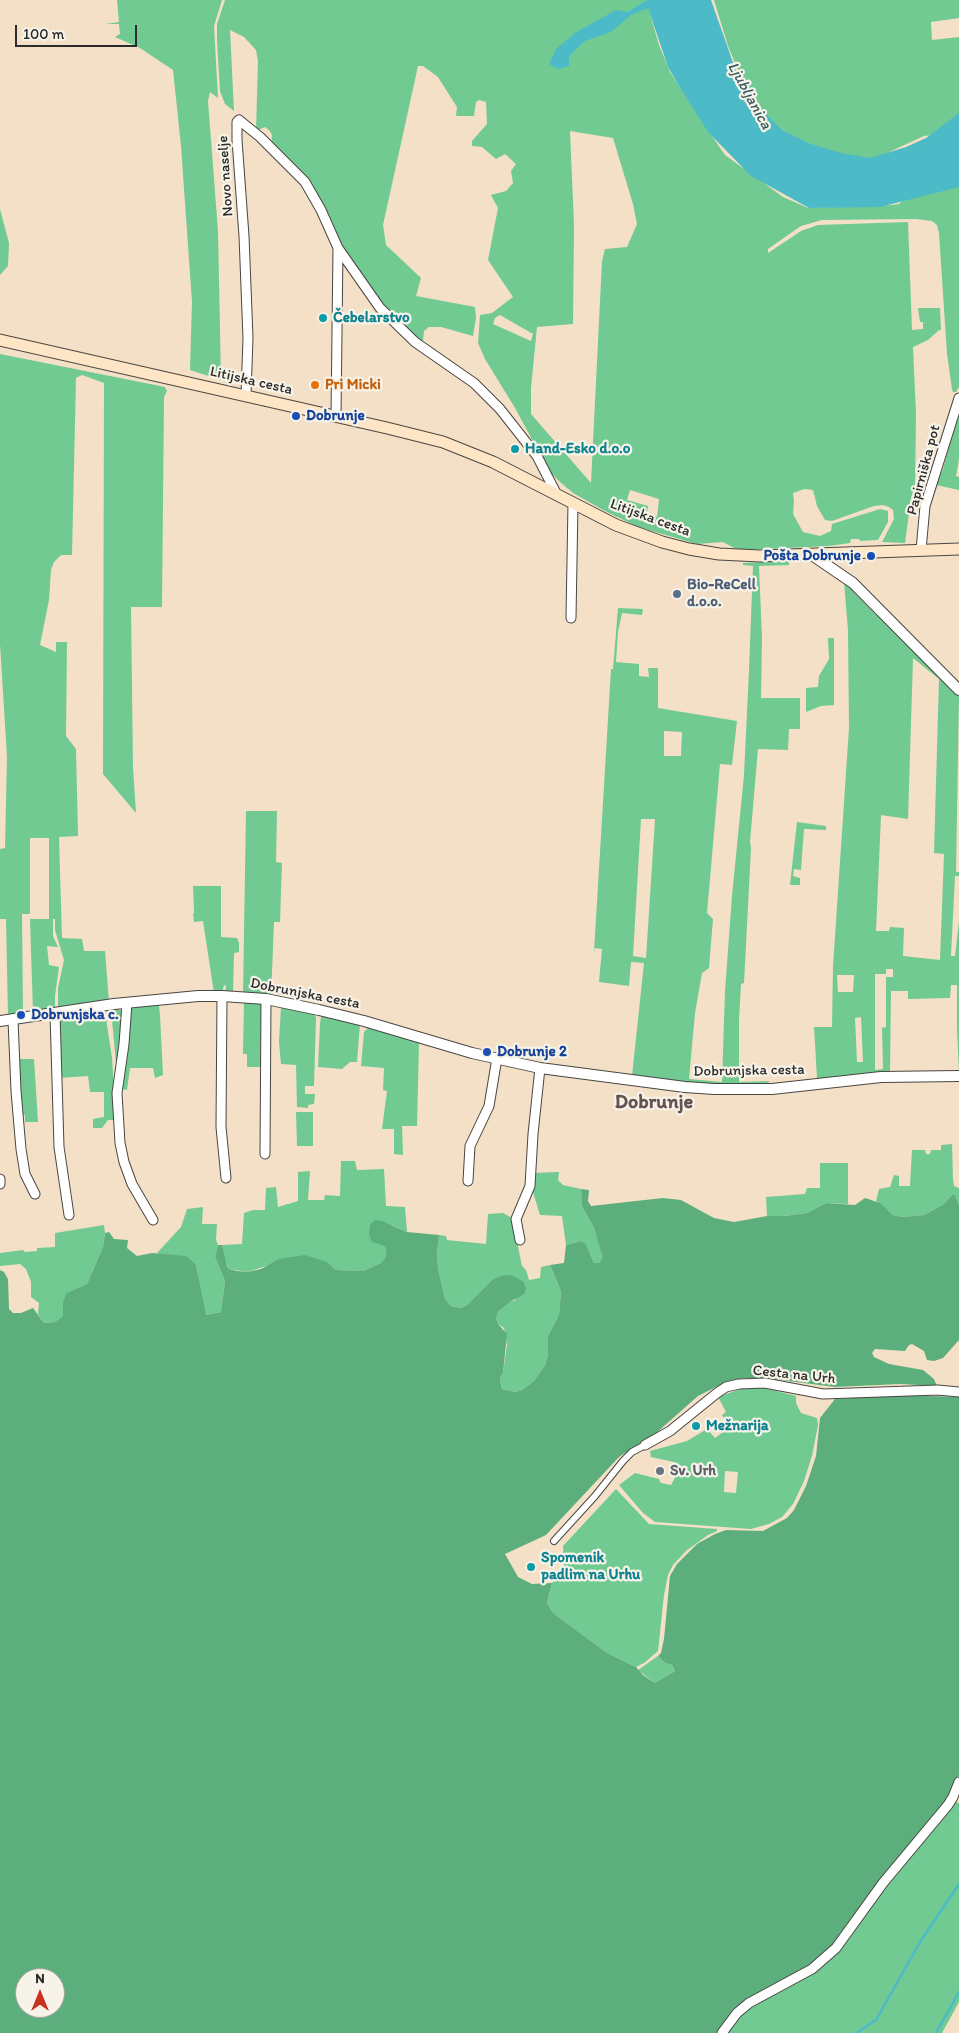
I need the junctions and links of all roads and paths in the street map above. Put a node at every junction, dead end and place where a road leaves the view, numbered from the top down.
1 (338, 248) junction
2 (0, 340) edge
3 (246, 395) junction
4 (959, 398) edge
5 (336, 416) junction
6 (556, 493) junction
7 (572, 503) junction
8 (959, 549) edge
9 (921, 550) junction
10 (812, 555) junction
11 (570, 618) dead end
12 (959, 690) edge
13 (222, 996) junction
14 (266, 999) junction
15 (127, 1003) junction
16 (55, 1014) junction
17 (13, 1020) junction
18 (0, 1021) edge
19 (497, 1058) junction
20 (540, 1068) junction
21 (959, 1076) edge
22 (265, 1154) dead end
23 (226, 1178) dead end
24 (0, 1179) edge
25 (468, 1181) dead end
26 (0, 1184) edge
27 (35, 1194) dead end
28 (69, 1214) dead end
29 (153, 1220) dead end
30 (520, 1240) dead end
31 (959, 1392) edge
32 (645, 1445) joint
33 (554, 1542) dead end
34 (959, 1782) edge
35 (722, 2033) edge

1 - 3 street, Novo naselje
1 - 5 street, Novo naselje
1 - 6 street, Novo naselje
2 - 3 main road, Litijska cesta
3 - 5 main road, Litijska cesta
4 - 9 street, Papirniška pot
5 - 6 main road, Litijska cesta
6 - 7 main road, Litijska cesta
7 - 10 main road, Litijska cesta
7 - 11 street
8 - 9 main road, Litijska cesta
9 - 10 main road, Litijska cesta
10 - 12 street
13 - 14 street, Dobrunjska cesta
13 - 15 street, Dobrunjska cesta
13 - 23 street
14 - 19 street, Dobrunjska cesta
14 - 22 street
15 - 16 street, Dobrunjska cesta
15 - 29 street
16 - 17 street, Dobrunjska cesta
16 - 28 street
17 - 18 street, Dobrunjska cesta
17 - 27 street
19 - 20 street, Dobrunjska cesta
19 - 25 street
20 - 21 street, Dobrunjska cesta
20 - 30 street
24 - 26 street
31 - 32 street, Cesta na Urh
32 - 33 street
34 - 35 street

